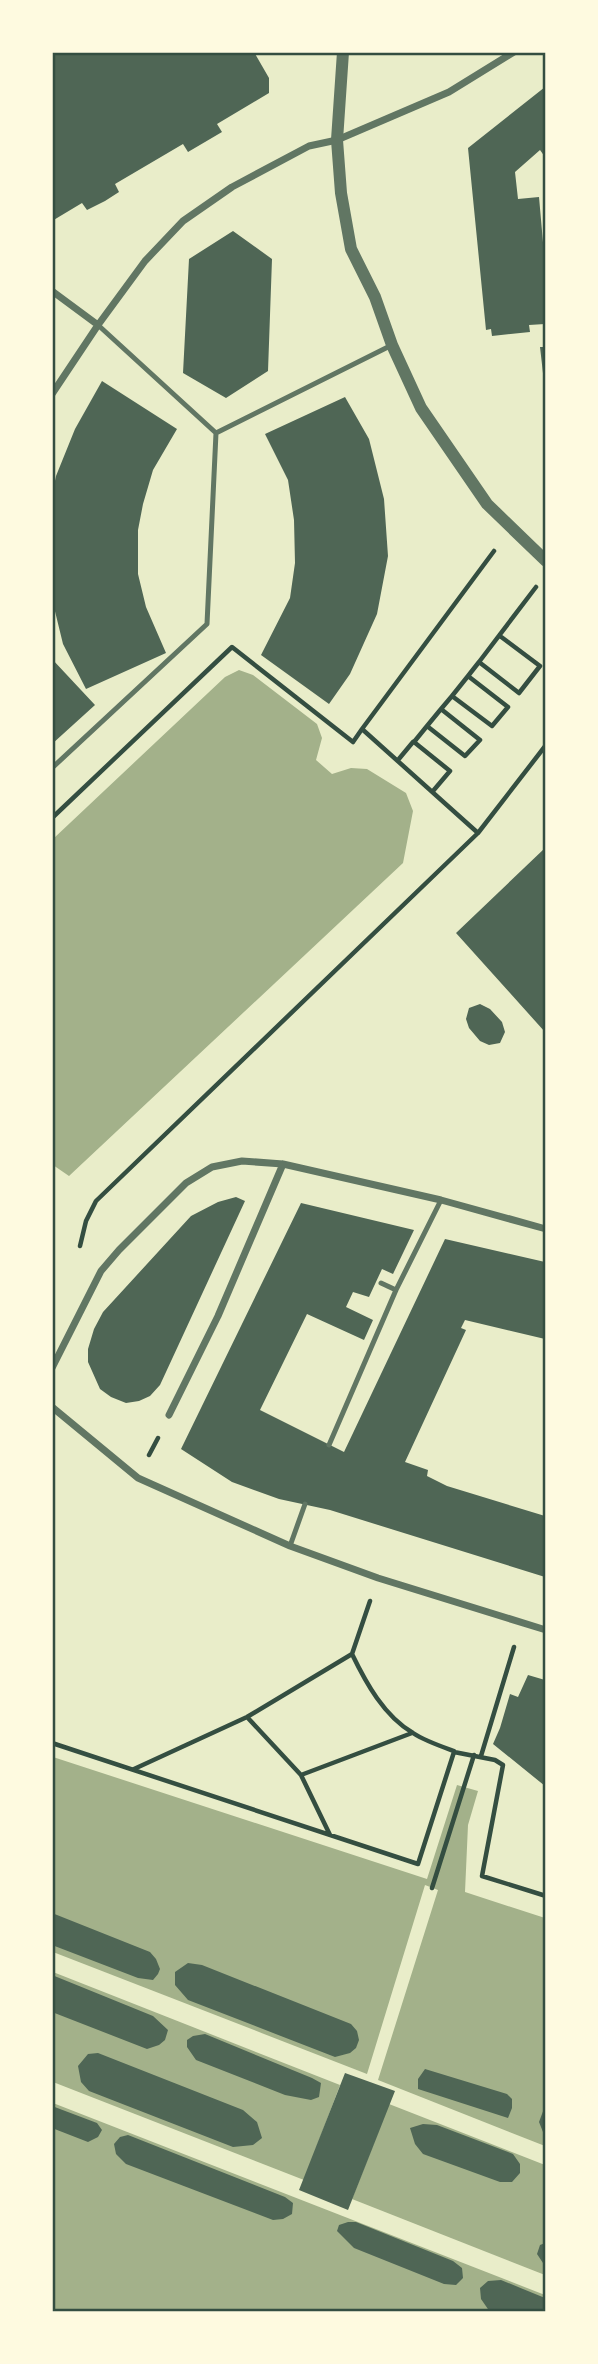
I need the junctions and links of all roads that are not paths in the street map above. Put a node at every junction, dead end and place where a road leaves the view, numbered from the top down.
1 (343, 52) edge
2 (514, 52) edge
3 (337, 140) junction
4 (52, 291) edge
5 (98, 325) junction
6 (392, 345) junction
7 (52, 394) edge
8 (216, 433) junction
9 (542, 559) edge
10 (52, 768) edge
11 (283, 1164) junction
12 (441, 1200) junction
13 (545, 1229) edge
14 (381, 1283) dead end
15 (396, 1290) junction
16 (52, 1368) edge
17 (52, 1407) edge
18 (169, 1415) road end
19 (329, 1445) dead end
20 (305, 1504) dead end
21 (290, 1546) junction
22 (545, 1630) edge

1 - 3 street
2 - 3 street
3 - 5 street
3 - 6 street
4 - 5 street
5 - 7 street
5 - 8 lane
6 - 8 lane
6 - 9 street
8 - 10 lane
11 - 12 street
11 - 16 street
11 - 18 street
12 - 13 street
12 - 15 lane
14 - 15 lane
15 - 19 lane
17 - 21 street
20 - 21 lane
21 - 22 street

